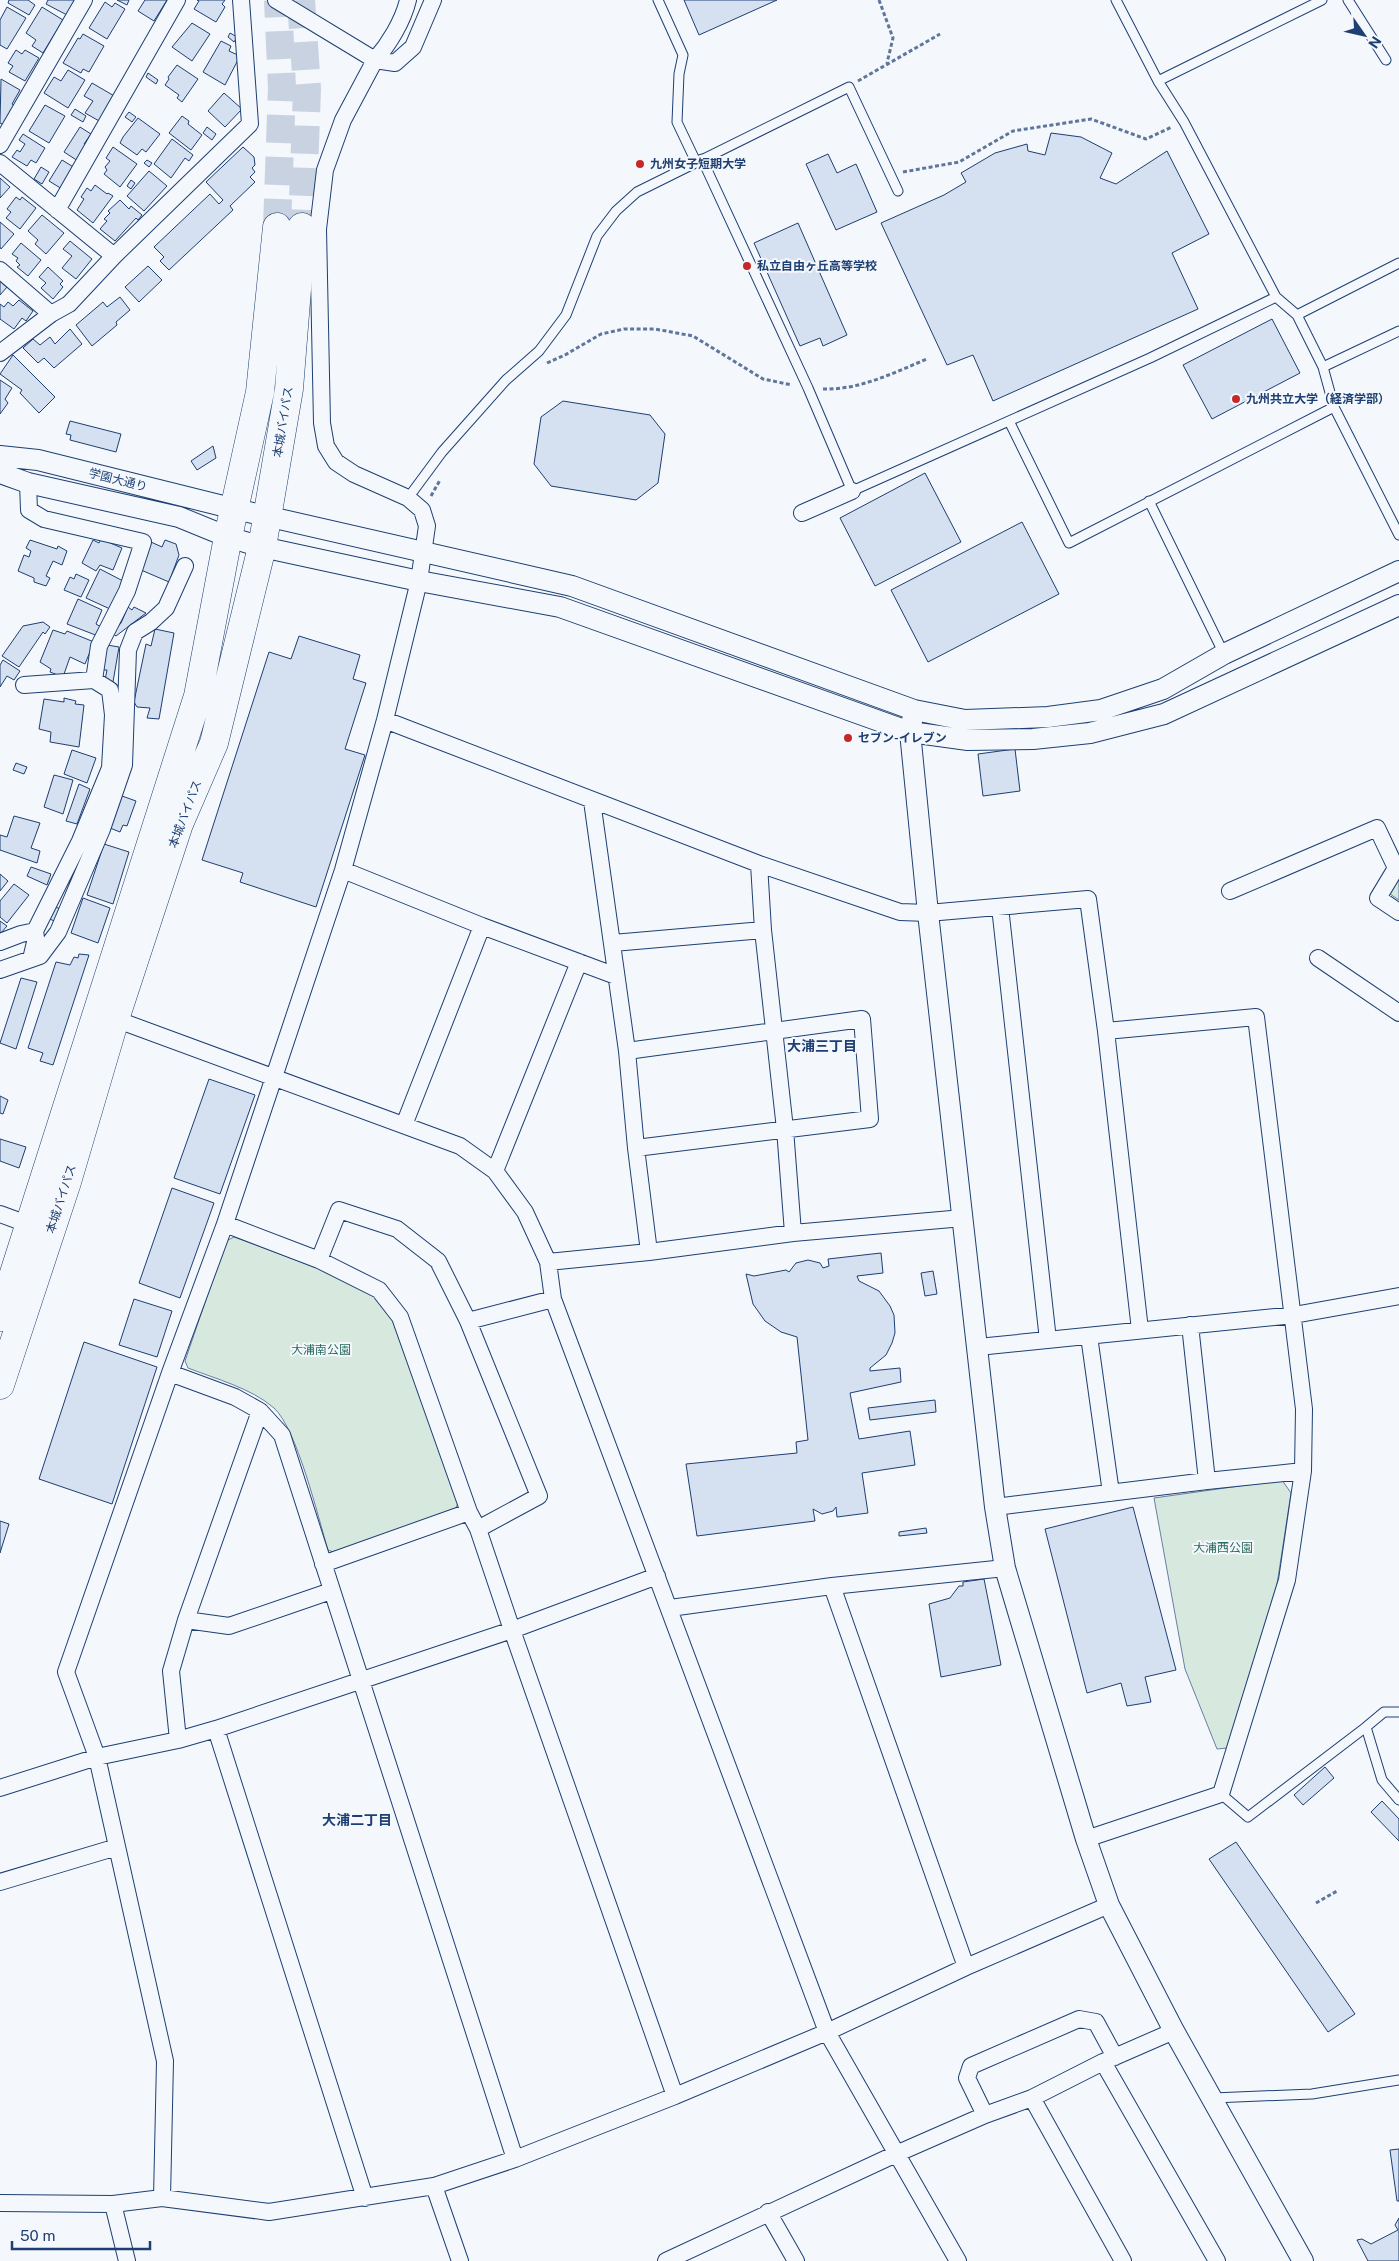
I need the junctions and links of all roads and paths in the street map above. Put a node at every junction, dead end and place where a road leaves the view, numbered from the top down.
1 (84, 0) edge
2 (177, 0) edge
3 (241, 0) edge
4 (276, 0) edge
5 (408, 0) edge
6 (433, 0) edge
7 (658, 0) edge
8 (879, 0) edge
9 (1116, 0) edge
10 (1322, 0) edge
11 (1348, 0) edge
12 (940, 34) dead end
13 (376, 60) junction
14 (1386, 60) dead end
15 (887, 64) junction
16 (1158, 81) junction
17 (849, 87) junction
18 (1184, 122) junction
19 (0, 145) edge
20 (699, 161) junction
21 (0, 163) edge
22 (890, 174) junction
23 (898, 191) dead end
24 (57, 210) junction
25 (114, 256) junction
26 (1399, 263) edge
27 (0, 270) edge
28 (1276, 297) junction
29 (51, 314) junction
30 (1297, 315) junction
31 (1399, 330) edge
32 (0, 353) edge
33 (927, 360) dead end
34 (543, 365) dead end
35 (1324, 367) junction
36 (808, 388) junction
37 (1334, 407) junction
38 (1009, 421) junction
39 (0, 456) edge
40 (0, 473) edge
41 (444, 473) dead end
42 (28, 483) junction
43 (852, 491) junction
44 (408, 498) junction
45 (1149, 501) junction
46 (235, 509) junction
47 (422, 510) junction
48 (802, 513) dead end
49 (267, 516) junction
50 (1396, 520) edge
51 (1399, 535) edge
52 (228, 537) junction
53 (262, 547) junction
54 (423, 552) junction
55 (186, 566) dead end
56 (1399, 571) edge
57 (419, 581) junction
58 (1399, 604) edge
59 (1224, 654) junction
60 (94, 680) junction
61 (24, 685) dead end
62 (914, 710) junction
63 (386, 720) junction
64 (910, 732) junction
65 (592, 801) junction
66 (759, 864) junction
67 (1397, 867) edge
68 (343, 870) junction
69 (1230, 891) dead end
70 (1000, 907) junction
71 (1399, 912) edge
72 (928, 913) junction
73 (482, 926) junction
74 (763, 930) junction
75 (35, 931) junction
76 (0, 942) edge
77 (613, 943) junction
78 (1318, 958) dead end
79 (31, 959) junction
80 (579, 962) junction
81 (0, 970) edge
82 (616, 976) junction
83 (1399, 1013) edge
84 (115, 1019) junction
85 (775, 1030) junction
86 (1106, 1031) junction
87 (627, 1051) junction
88 (274, 1076) junction
89 (404, 1125) junction
90 (785, 1129) junction
91 (636, 1148) junction
92 (495, 1171) junction
93 (0, 1214) edge
94 (964, 1218) junction
95 (225, 1224) junction
96 (30, 1225) junction
97 (793, 1233) junction
98 (649, 1252) junction
99 (319, 1260) junction
100 (548, 1262) junction
101 (1399, 1296) edge
102 (553, 1299) junction
103 (1294, 1315) junction
104 (0, 1317) edge
105 (468, 1321) junction
106 (1190, 1325) junction
107 (1140, 1330) junction
108 (1089, 1336) junction
109 (1048, 1340) junction
110 (978, 1347) junction
111 (170, 1373) junction
112 (0, 1385) edge
113 (260, 1410) junction
114 (1303, 1471) junction
115 (1207, 1481) junction
116 (1111, 1493) junction
117 (995, 1507) junction
118 (469, 1512) junction
119 (478, 1529) junction
120 (323, 1564) junction
121 (1005, 1568) junction
122 (657, 1576) junction
123 (832, 1586) junction
124 (331, 1591) junction
125 (670, 1608) junction
126 (186, 1620) junction
127 (512, 1630) junction
128 (360, 1680) junction
129 (1399, 1712) edge
130 (1366, 1727) junction
131 (216, 1729) junction
132 (178, 1740) junction
133 (97, 1757) junction
134 (0, 1788) edge
135 (1221, 1794) junction
136 (1399, 1800) edge
137 (1086, 1839) junction
138 (117, 1847) junction
139 (0, 1882) edge
140 (1337, 1891) dead end
141 (1316, 1903) dead end
142 (1109, 1905) junction
143 (966, 1967) junction
144 (1174, 2031) junction
145 (827, 2032) junction
146 (1109, 2059) junction
147 (1399, 2080) edge
148 (675, 2096) junction
149 (1032, 2098) junction
150 (1213, 2098) junction
151 (985, 2115) junction
152 (896, 2154) junction
153 (516, 2159) junction
154 (434, 2186) junction
155 (162, 2198) junction
156 (364, 2198) junction
157 (0, 2203) edge
158 (113, 2204) junction
159 (768, 2212) junction
160 (127, 2261) edge
161 (460, 2261) edge
162 (666, 2261) edge
163 (796, 2261) edge
164 (958, 2261) edge
165 (1122, 2261) edge
166 (1217, 2261) edge
167 (1303, 2261) edge

1 - 19 street
2 - 24 street
3 - 25 street
4 - 13 street
5 - 13 street
6 - 13 street
7 - 20 lane
8 - 15 path
9 - 16 lane
10 - 16 lane
11 - 14 lane
12 - 15 path
13 - 44 street
15 - 17 path
16 - 18 lane
17 - 20 lane
17 - 22 lane
18 - 22 path
18 - 28 lane
20 - 36 lane
20 - 44 lane
21 - 24 street
22 - 23 lane
24 - 25 street
25 - 29 street
26 - 30 lane
27 - 29 street
28 - 30 lane
28 - 38 lane
29 - 32 street
30 - 35 lane
31 - 35 lane
33 - 36 path
34 - 36 path
35 - 37 lane
36 - 43 lane
37 - 45 lane
37 - 50 lane
38 - 43 lane
38 - 45 lane
39 - 46 street, 学園大通り
40 - 42 street
41 - 47 path
42 - 52 street
42 - 60 street
43 - 48 street
44 - 47 street
45 - 59 lane
46 - 49 street, 学園大通り
46 - 49 highway, 本城バイパス
46 - 52 highway, 本城バイパス
47 - 54 street
49 - 53 highway, 本城バイパス
49 - 54 street, 学園大通り
50 - 51 lane
52 - 53 street
52 - 96 highway, 本城バイパス
53 - 57 street
53 - 84 highway, 本城バイパス
54 - 57 street
54 - 62 street, 学園大通り
55 - 79 street
56 - 59 street, 学園大通り
57 - 63 street
57 - 64 street
58 - 64 street
59 - 62 street, 学園大通り
60 - 61 street
60 - 75 street
62 - 64 street
63 - 65 street
63 - 68 street
64 - 72 street
65 - 66 street
65 - 77 street
66 - 72 street
66 - 74 street
67 - 69 street
67 - 71 street
68 - 73 street
68 - 88 street
70 - 72 street
70 - 86 street
70 - 109 street
72 - 94 street
73 - 80 street
73 - 89 street
74 - 77 street
74 - 85 street
75 - 76 street
75 - 79 street
77 - 82 street
78 - 83 street
79 - 81 street
80 - 82 street
80 - 92 street
82 - 87 street
84 - 88 street
84 - 112 highway, 本城バイパス
85 - 87 street
85 - 90 street
85 - 90 street
86 - 103 street
86 - 107 street
87 - 91 street
88 - 89 street
88 - 95 street
89 - 92 street
90 - 91 street
90 - 97 street
91 - 98 street
92 - 100 street
93 - 96 street
94 - 97 street
94 - 110 street
95 - 99 street
95 - 111 street
96 - 104 highway, 本城バイパス
97 - 98 street
98 - 100 street
99 - 105 street
99 - 118 street
100 - 102 street
101 - 103 street
102 - 105 street
102 - 122 street
103 - 106 street
103 - 114 street
105 - 119 street
106 - 107 street
106 - 115 street
107 - 108 street
108 - 109 street
108 - 116 street
109 - 110 street
110 - 117 street
111 - 113 street
111 - 133 street
113 - 120 street
113 - 126 street
114 - 115 street
114 - 135 street
115 - 116 street
116 - 117 street
117 - 121 street
118 - 119 street
118 - 120 street
119 - 127 street
120 - 124 street
121 - 123 street
121 - 137 street
122 - 125 street
122 - 127 street
123 - 125 street
123 - 143 street
124 - 126 street
124 - 128 street
125 - 145 street
126 - 132 street
127 - 128 street
127 - 148 street
128 - 131 street
128 - 153 street
129 - 130 lane
130 - 135 lane
130 - 136 lane
131 - 132 street
131 - 156 street
132 - 133 street
133 - 134 street
133 - 138 street
135 - 137 street
137 - 142 street
138 - 139 street
138 - 155 street
140 - 141 path
142 - 143 street
142 - 144 street
143 - 145 street
144 - 146 street
144 - 150 street
145 - 148 street
145 - 152 street
146 - 149 street
146 - 151 street
146 - 166 street
147 - 150 lane
148 - 153 street
149 - 151 street
149 - 165 street
150 - 167 street
151 - 152 street
152 - 159 street
152 - 164 street
153 - 154 street
154 - 156 street
154 - 161 street
155 - 156 street
155 - 158 street
157 - 158 street
158 - 160 street
159 - 162 street
159 - 163 street

